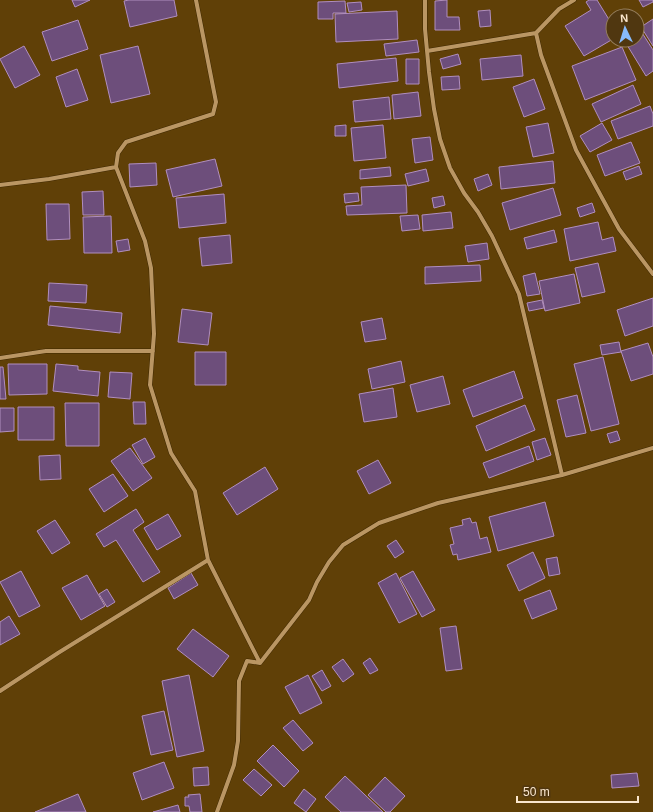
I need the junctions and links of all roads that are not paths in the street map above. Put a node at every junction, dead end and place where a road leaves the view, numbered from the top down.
1 (196, 0) edge
2 (425, 0) edge
3 (574, 0) edge
4 (536, 33) junction
5 (427, 51) junction
6 (116, 167) junction
7 (0, 185) edge
8 (653, 274) edge
9 (153, 351) junction
10 (0, 358) edge
11 (653, 448) edge
12 (562, 475) junction
13 (208, 560) junction
14 (260, 663) junction
15 (0, 691) edge
16 (217, 812) edge

1 - 6 street
2 - 5 street
3 - 4 street
4 - 5 street
4 - 8 street
5 - 12 street
6 - 7 street
6 - 9 street
9 - 10 street
9 - 13 street
11 - 12 street
12 - 14 street
13 - 14 street
13 - 15 street
14 - 16 street

